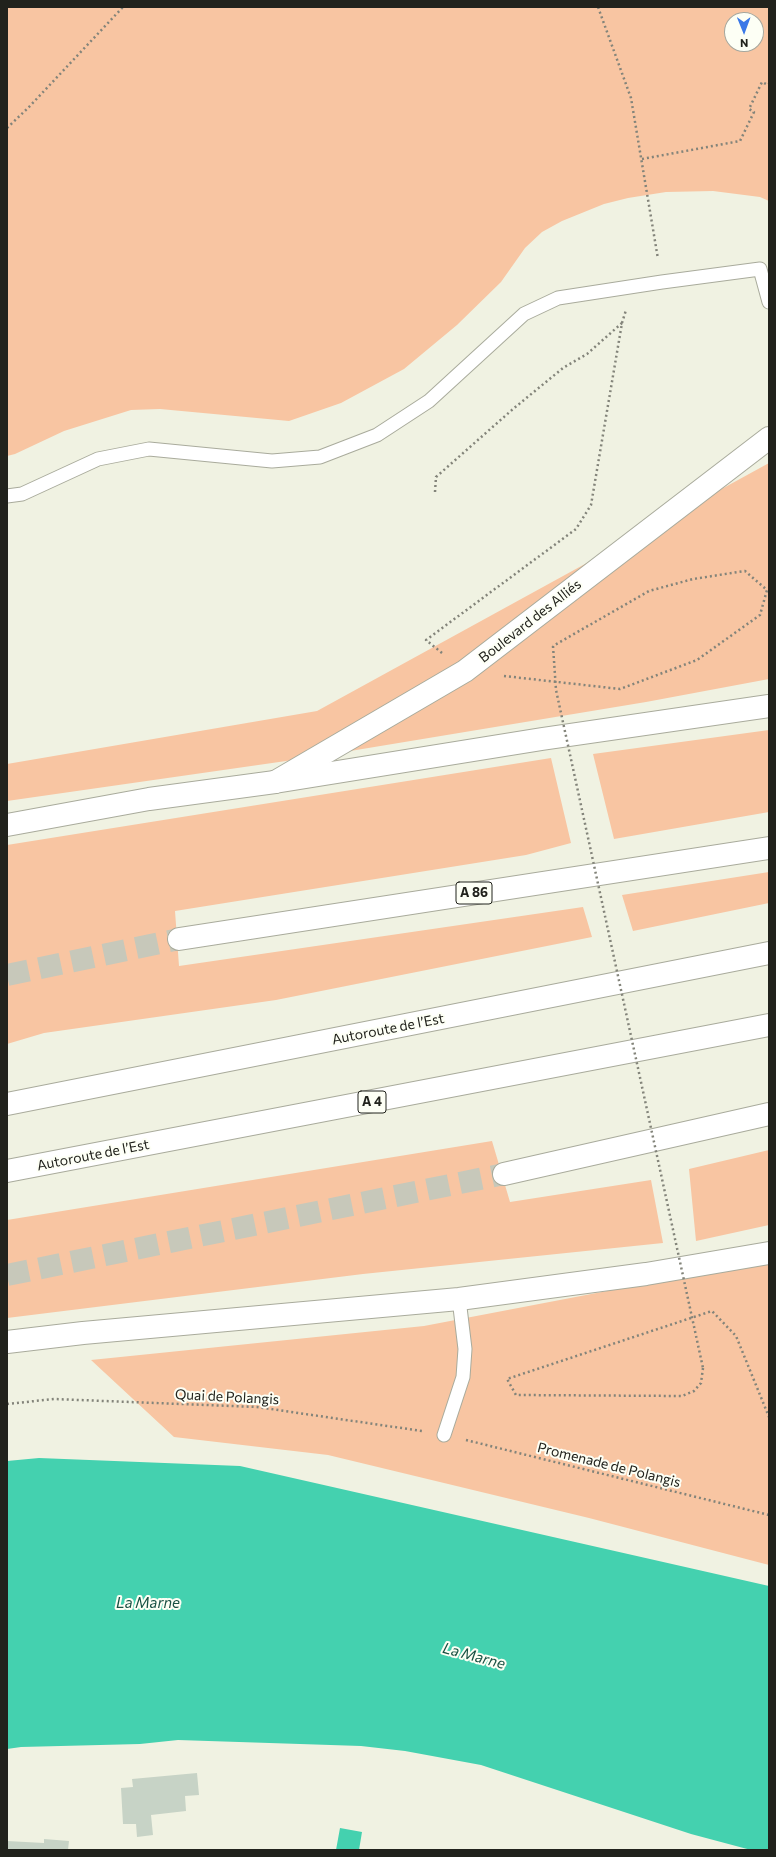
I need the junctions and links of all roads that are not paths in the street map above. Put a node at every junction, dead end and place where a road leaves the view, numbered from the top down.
1 (769, 302) edge
2 (769, 438) edge
3 (7, 496) edge
4 (769, 706) edge
5 (275, 782) junction
6 (7, 826) edge
7 (769, 848) edge
8 (179, 939) tunnel mouth
9 (769, 953) edge
10 (769, 1025) edge
11 (7, 1104) edge
12 (769, 1114) edge
13 (7, 1171) edge
14 (504, 1174) tunnel mouth
15 (769, 1253) edge
16 (459, 1299) junction
17 (7, 1342) edge
18 (444, 1435) road end

1 - 3 lane
2 - 5 main road, Boulevard des Alliés
4 - 5 main road
5 - 6 main road
7 - 8 main road, A 86
9 - 11 main road, Autoroute de l’Est
10 - 13 main road, Autoroute de l’Est / A 4
12 - 14 main road
15 - 16 main road
16 - 17 main road
16 - 18 lane

